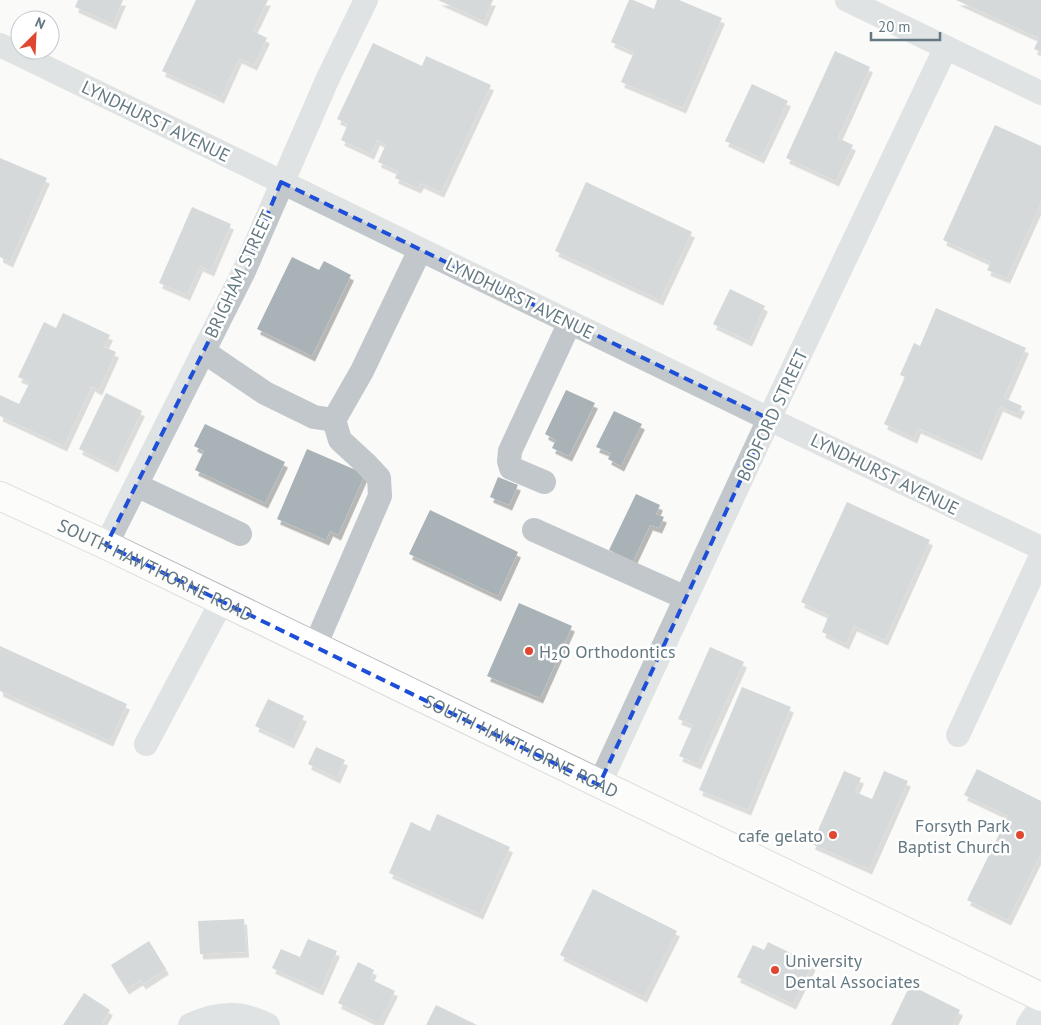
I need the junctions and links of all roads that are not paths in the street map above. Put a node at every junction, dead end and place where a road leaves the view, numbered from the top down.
1 (366, 0) edge
2 (847, 0) edge
3 (0, 45) edge
4 (946, 47) junction
5 (1041, 93) edge
6 (281, 182) junction
7 (420, 250) junction
8 (570, 322) junction
9 (203, 351) junction
10 (769, 419) junction
11 (334, 420) junction
12 (544, 482) dead end
13 (136, 485) junction
14 (0, 496) edge
15 (534, 530) dead end
16 (240, 534) dead end
17 (106, 545) junction
18 (1041, 548) edge
19 (1041, 556) edge
20 (686, 598) junction
21 (222, 601) junction
22 (315, 646) junction
23 (958, 735) dead end
24 (146, 744) dead end
25 (599, 785) junction
26 (1041, 997) edge
27 (1041, 1006) edge
28 (190, 1025) edge
29 (268, 1025) edge
30 (1028, 1025) edge

1 - 6 street, BRIGHAM STREET
2 - 4 street
3 - 6 street, LYNDHURST AVENUE
4 - 5 street
4 - 10 street, BODFORD STREET
6 - 7 street, LYNDHURST AVENUE
6 - 9 street, BRIGHAM STREET
7 - 8 street, LYNDHURST AVENUE
7 - 11 street
8 - 10 street, LYNDHURST AVENUE
8 - 12 street
9 - 11 street
9 - 13 street, BRIGHAM STREET
10 - 18 street, LYNDHURST AVENUE
10 - 20 street, BODFORD STREET
11 - 22 street
13 - 16 street
13 - 17 street, BRIGHAM STREET
14 - 17 main road, SOUTH HAWTHORNE ROAD
15 - 20 street
17 - 21 main road, SOUTH HAWTHORNE ROAD
19 - 23 street
20 - 25 street, BODFORD STREET
21 - 22 main road, SOUTH HAWTHORNE ROAD
21 - 24 street
22 - 25 main road, SOUTH HAWTHORNE ROAD
25 - 26 main road, SOUTH HAWTHORNE ROAD
27 - 30 street
28 - 29 street

